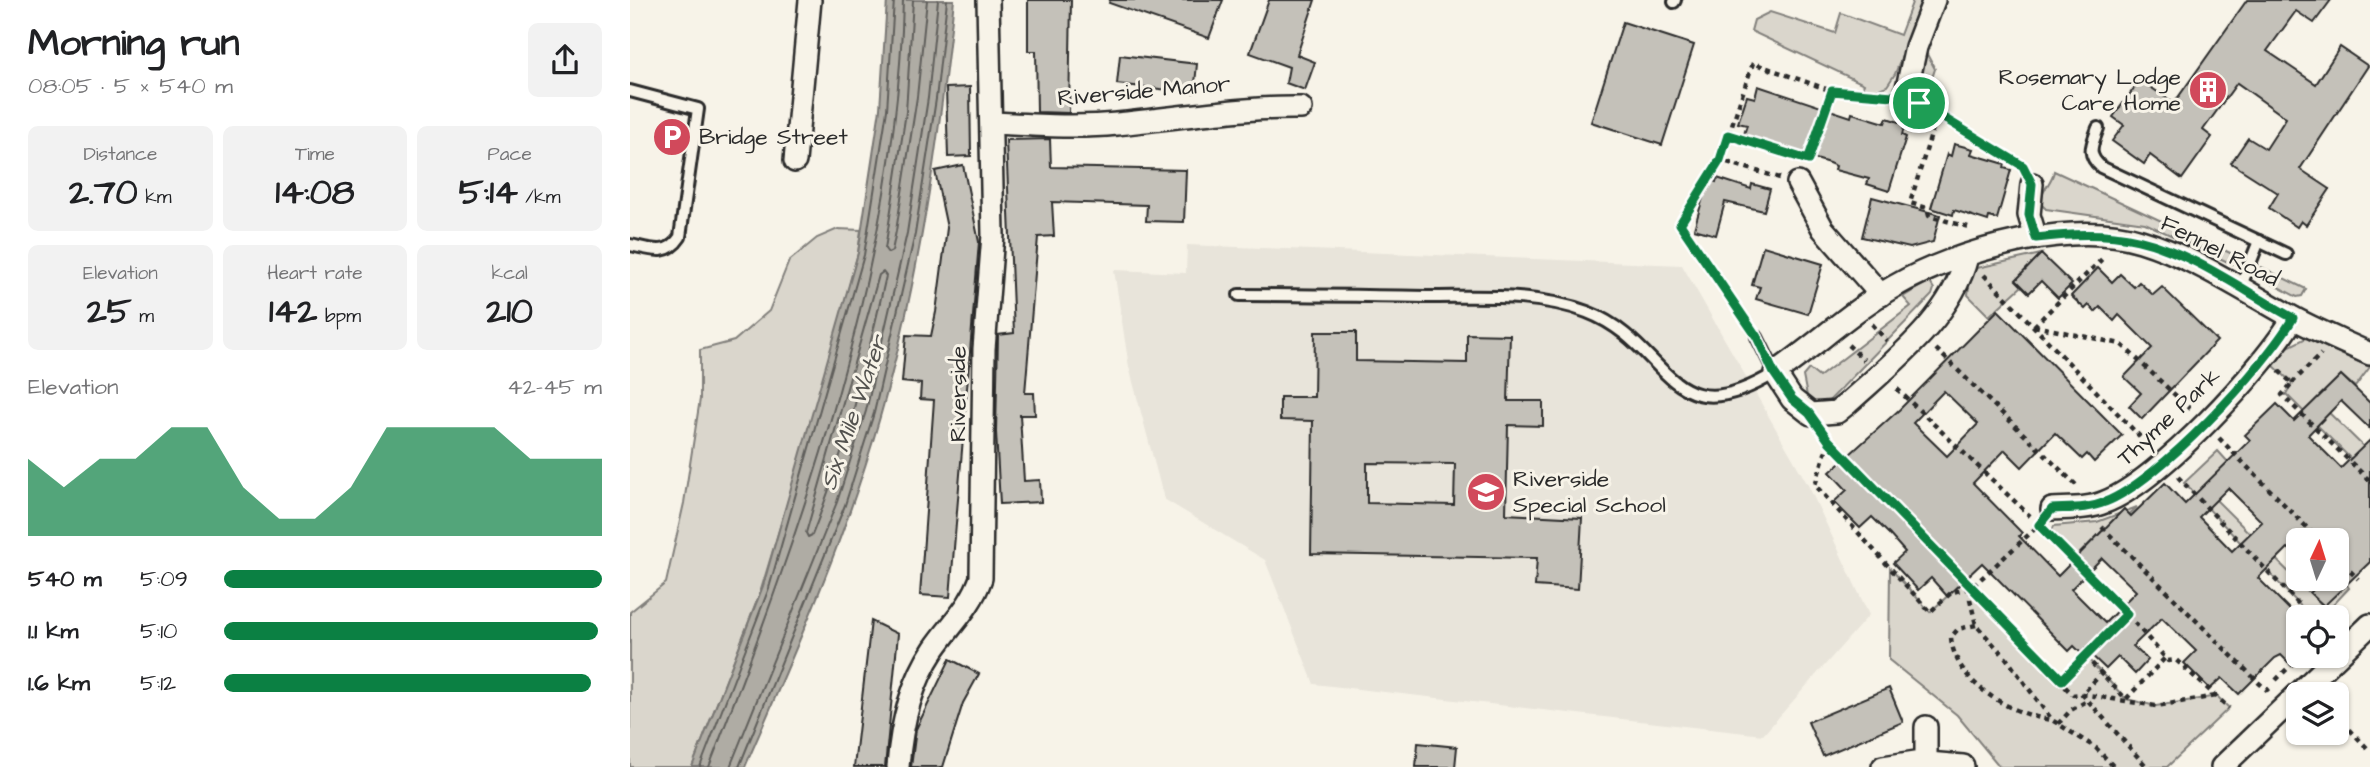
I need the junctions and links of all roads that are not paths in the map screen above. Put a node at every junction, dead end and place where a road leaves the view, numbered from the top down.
1 (810, 0) edge
2 (988, 0) edge
3 (1934, 0) edge
4 (630, 91) edge
5 (1905, 97) road end
6 (1301, 108) dead end
7 (993, 123) junction
8 (2098, 128) dead end
9 (795, 161) dead end
10 (1802, 177) road end
11 (2032, 184) road end
12 (2036, 238) junction
13 (2259, 241) junction
14 (630, 245) edge
15 (2287, 254) dead end
16 (1966, 257) junction
17 (2240, 288) junction
18 (1239, 295) dead end
19 (1881, 295) junction
20 (2293, 318) junction
21 (1757, 337) road end
22 (2370, 354) edge
23 (1774, 373) junction
24 (2045, 517) road end
25 (2370, 625) edge
26 (1926, 727) dead end
27 (1926, 762) junction
28 (1963, 766) edge
29 (898, 767) edge
30 (1883, 767) edge
31 (2222, 767) edge

1 - 9 street
2 - 7 street, Riverside
3 - 5 street
4 - 14 lane
6 - 7 street, Riverside Manor
7 - 29 street, Riverside
8 - 13 lane
10 - 19 street
11 - 12 street
12 - 16 street, Fennel Road
12 - 17 street, Fennel Road
13 - 15 lane
13 - 17 lane
16 - 19 street, Fennel Road
16 - 23 street
17 - 20 street, Fennel Road
18 - 23 lane
19 - 23 street, Fennel Road
20 - 22 street, Fennel Road
20 - 24 street, Thyme Park
21 - 23 lane
25 - 31 street
26 - 27 street
27 - 28 street
27 - 30 street

